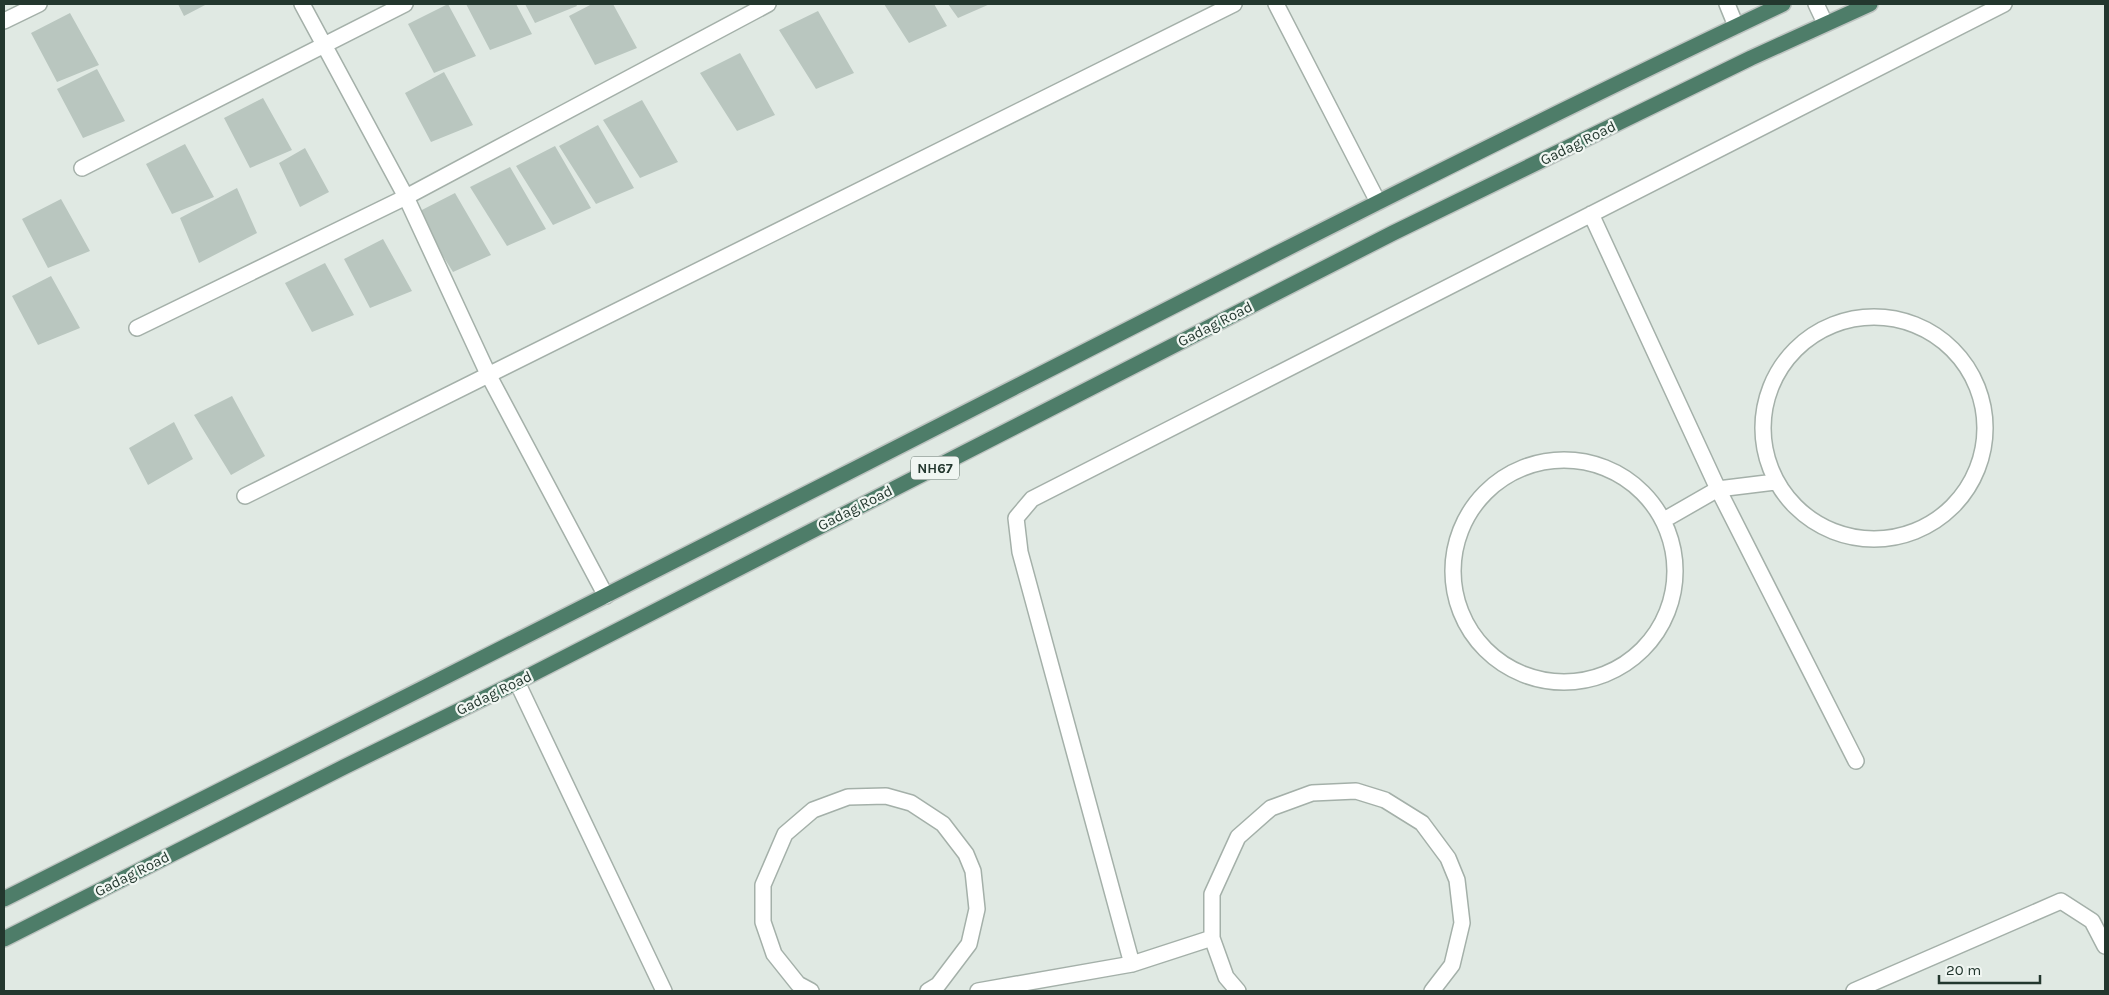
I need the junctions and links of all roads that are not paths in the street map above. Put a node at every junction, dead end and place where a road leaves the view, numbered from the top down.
1 (39, 4) edge
2 (302, 4) edge
3 (405, 4) edge
4 (768, 4) edge
5 (1234, 4) edge
6 (1276, 4) edge
7 (1727, 4) edge
8 (1783, 4) edge
9 (1816, 4) edge
10 (1870, 4) edge
11 (2004, 4) edge
12 (4, 21) edge
13 (1825, 23) junction
14 (1736, 26) junction
15 (322, 45) junction
16 (82, 168) dead end
17 (406, 197) junction
18 (1378, 202) junction
19 (1591, 214) junction
20 (137, 328) dead end
21 (489, 376) junction
22 (1775, 482) junction
23 (1718, 488) junction
24 (245, 496) dead end
25 (1664, 520) junction
26 (606, 596) junction
27 (517, 682) junction
28 (1856, 761) dead end
29 (4, 899) edge
30 (1212, 938) junction
31 (4, 939) edge
32 (2105, 946) edge
33 (1132, 964) junction
34 (664, 991) edge
35 (811, 991) edge
36 (928, 991) edge
37 (978, 991) edge
38 (1238, 991) edge
39 (1432, 991) edge
40 (1854, 991) edge

1 - 12 street
2 - 15 street
3 - 15 street
4 - 17 street
5 - 21 street
6 - 18 street
7 - 14 street
8 - 14 highway, NH67
9 - 13 street
10 - 13 highway, Gadag Road / NH67
11 - 19 street
13 - 27 highway, Gadag Road / NH67
14 - 18 highway, NH67
15 - 16 street
15 - 17 street
17 - 20 street
17 - 21 street
18 - 26 highway, NH67
19 - 23 street
19 - 33 street
21 - 24 street
21 - 26 street
22 - 22 street
22 - 23 street
23 - 25 street
23 - 28 street
25 - 25 street
26 - 29 highway, NH67
27 - 31 highway, Gadag Road / NH67
27 - 34 street
30 - 33 street
30 - 38 street
30 - 39 street
32 - 40 street
33 - 37 street
35 - 36 street

